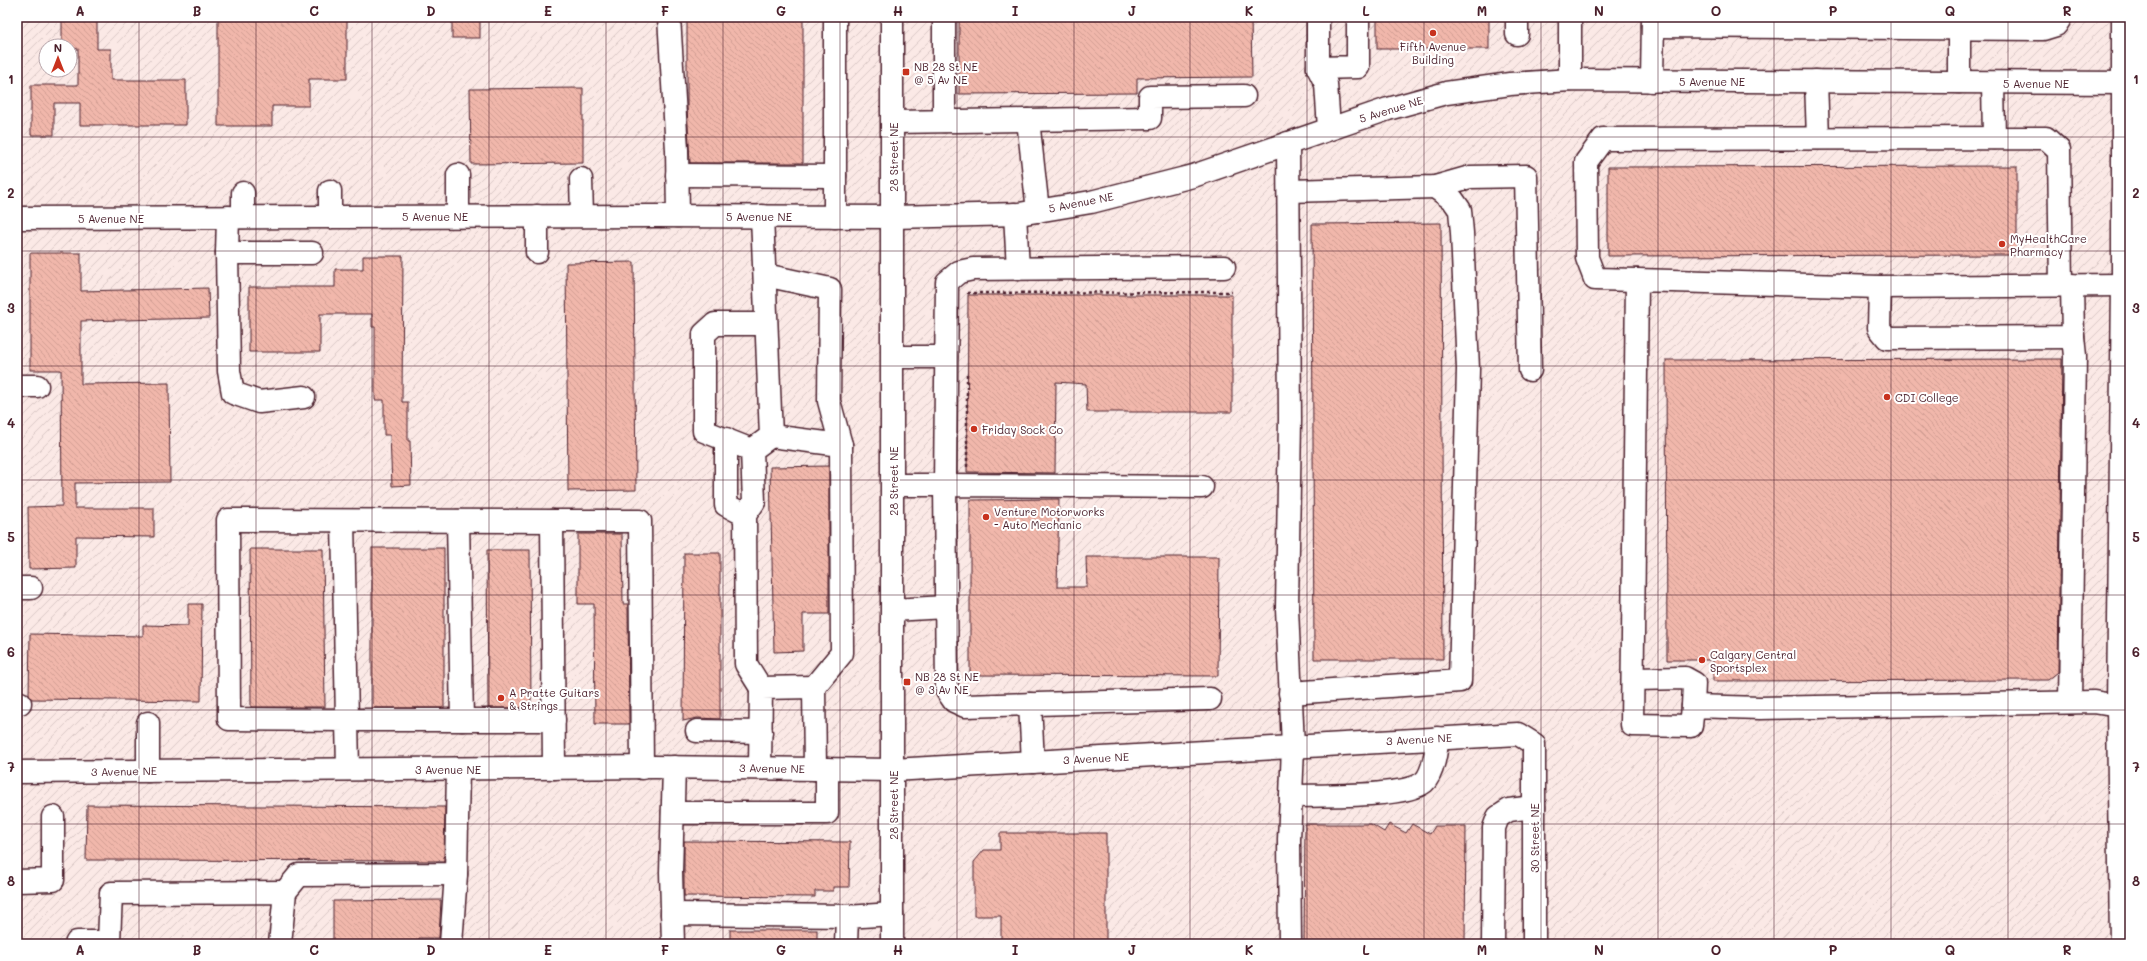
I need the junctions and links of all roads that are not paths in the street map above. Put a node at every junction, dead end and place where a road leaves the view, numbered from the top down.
1 (669, 17) edge
2 (835, 17) edge
3 (892, 17) edge
4 (944, 17) edge
5 (1318, 17) edge
6 (1358, 17) edge
7 (1570, 17) edge
8 (2060, 17) edge
9 (2123, 17) edge
10 (1653, 21) edge
11 (1959, 28) junction
12 (1318, 68) junction
13 (1570, 80) junction
14 (1652, 81) junction
15 (1816, 82) junction
16 (1959, 82) junction
17 (1993, 82) junction
18 (2126, 83) edge
19 (1244, 96) dead end
20 (1028, 120) junction
21 (944, 121) junction
22 (893, 122) junction
23 (1329, 128) junction
24 (1818, 138) junction
25 (1994, 138) junction
26 (1288, 143) junction
27 (458, 176) dead end
28 (677, 176) junction
29 (835, 176) junction
30 (581, 179) dead end
31 (1435, 187) junction
32 (1289, 191) junction
33 (330, 192) dead end
34 (243, 193) dead end
35 (1038, 211) junction
36 (1015, 214) junction
37 (458, 216) junction
38 (537, 216) junction
39 (582, 216) junction
40 (678, 216) junction
41 (762, 216) junction
42 (235, 217) junction
43 (330, 217) junction
44 (835, 217) junction
45 (893, 217) junction
46 (17, 218) edge
47 (2126, 244) edge
48 (536, 252) dead end
49 (227, 253) junction
50 (312, 253) dead end
51 (1224, 267) dead end
52 (1018, 269) junction
53 (765, 275) junction
54 (1637, 280) junction
55 (2067, 285) junction
56 (2123, 285) junction
57 (1880, 287) junction
58 (766, 324) junction
59 (2072, 337) junction
60 (893, 356) junction
61 (946, 357) junction
62 (1530, 370) dead end
63 (304, 397) dead end
64 (771, 436) junction
65 (726, 439) junction
66 (841, 445) junction
67 (752, 450) junction
68 (2125, 450) edge
69 (893, 485) junction
70 (945, 485) junction
71 (1202, 486) dead end
72 (745, 515) junction
73 (343, 521) junction
74 (458, 521) junction
75 (552, 521) junction
76 (946, 607) junction
77 (893, 610) junction
78 (1634, 679) junction
79 (814, 686) junction
80 (761, 688) junction
81 (1290, 693) junction
82 (1210, 699) dead end
83 (2070, 702) junction
84 (1030, 704) junction
85 (1693, 706) junction
86 (2124, 707) edge
87 (347, 720) junction
88 (462, 720) junction
89 (554, 720) junction
90 (148, 723) dead end
91 (697, 731) dead end
92 (760, 732) junction
93 (1437, 738) junction
94 (1525, 738) joint
95 (1293, 747) junction
96 (1033, 762) junction
97 (554, 768) junction
98 (642, 768) junction
99 (674, 768) junction
100 (760, 768) junction
101 (348, 769) junction
102 (458, 769) junction
103 (821, 769) junction
104 (893, 770) junction
105 (148, 771) junction
106 (17, 772) edge
107 (1291, 796) junction
108 (1534, 807) junction
109 (673, 813) junction
110 (53, 817) dead end
111 (456, 874) junction
112 (17, 881) edge
113 (285, 892) junction
114 (672, 914) junction
115 (892, 914) junction
116 (849, 916) junction
117 (112, 943) edge
118 (2124, 943) edge
119 (76, 944) edge
120 (275, 944) edge
121 (451, 944) edge
122 (673, 944) edge
123 (846, 944) edge
124 (892, 944) edge
125 (1290, 944) edge
126 (1493, 944) edge
127 (1534, 944) edge

1 - 28 street
2 - 29 street
3 - 22 street, 28 Street NE
4 - 21 street
5 - 12 street
6 - 12 street
7 - 13 street
8 - 11 street
9 - 18 street
10 - 11 street
10 - 14 street
11 - 16 street
12 - 23 street
13 - 14 street, 5 Avenue NE
13 - 23 street, 5 Avenue NE
14 - 15 street, 5 Avenue NE
15 - 16 street, 5 Avenue NE
15 - 24 street
16 - 17 street, 5 Avenue NE
17 - 18 street, 5 Avenue NE
17 - 25 street
18 - 47 street
19 - 20 street
20 - 21 street
20 - 35 street
21 - 22 street
22 - 45 street, 28 Street NE
23 - 26 street, 5 Avenue NE
24 - 25 street
24 - 54 street
25 - 55 street
26 - 32 street
26 - 35 street, 5 Avenue NE
27 - 37 street
28 - 29 street
28 - 40 street
29 - 44 street
30 - 39 street
31 - 32 street
31 - 62 street
31 - 81 street
32 - 81 street
33 - 43 street
34 - 42 street
35 - 36 street, 5 Avenue NE
36 - 45 street, 5 Avenue NE
36 - 52 street
37 - 38 street, 5 Avenue NE
37 - 43 street, 5 Avenue NE
38 - 39 street, 5 Avenue NE
38 - 48 street
39 - 40 street, 5 Avenue NE
40 - 41 street, 5 Avenue NE
41 - 44 street, 5 Avenue NE
41 - 53 street
42 - 43 street, 5 Avenue NE
42 - 46 street, 5 Avenue NE
42 - 49 street
44 - 45 street, 5 Avenue NE
45 - 60 street, 28 Street NE
47 - 56 street
49 - 50 street
49 - 63 street
51 - 52 street
52 - 61 street
53 - 58 street
53 - 66 street
54 - 57 street
54 - 78 street
55 - 56 street
55 - 57 street
55 - 59 street
56 - 68 street
57 - 59 street
58 - 64 street
58 - 65 street
59 - 83 street
60 - 61 street
60 - 69 street, 28 Street NE
61 - 70 street
64 - 66 street
64 - 67 street
65 - 67 street
65 - 72 street
66 - 79 street
67 - 72 street
68 - 86 street
69 - 70 street
69 - 77 street, 28 Street NE
70 - 71 street
70 - 76 street
72 - 80 street
73 - 74 street
73 - 87 street
73 - 87 street
74 - 75 street
74 - 88 street
75 - 89 street
75 - 98 street
76 - 77 street
76 - 84 street
77 - 104 street, 28 Street NE
78 - 85 street
78 - 85 street
79 - 80 street
79 - 103 street
80 - 92 street
81 - 95 street
82 - 84 street
83 - 85 street
83 - 86 street
84 - 96 street
86 - 118 street
87 - 88 street
87 - 101 street
88 - 89 street
89 - 97 street
90 - 105 street
91 - 92 street
92 - 100 street
93 - 94 street, 3 Avenue NE
93 - 95 street, 3 Avenue NE
93 - 107 street
94 - 108 street, 30 Street NE
95 - 96 street, 3 Avenue NE
95 - 107 street
96 - 104 street, 3 Avenue NE
97 - 98 street, 3 Avenue NE
97 - 102 street, 3 Avenue NE
98 - 99 street, 3 Avenue NE
99 - 100 street, 3 Avenue NE
99 - 109 street
100 - 103 street, 3 Avenue NE
101 - 102 street, 3 Avenue NE
101 - 105 street, 3 Avenue NE
102 - 111 street
103 - 104 street, 3 Avenue NE
103 - 109 street
104 - 115 street, 28 Street NE
105 - 106 street, 3 Avenue NE
107 - 125 street
108 - 126 street
108 - 127 street, 30 Street NE
109 - 114 street
110 - 112 street
111 - 113 street
111 - 121 street
113 - 117 street
113 - 120 street
114 - 116 street
114 - 122 street
115 - 116 street
115 - 124 street, 28 Street NE
116 - 123 street
117 - 119 street

